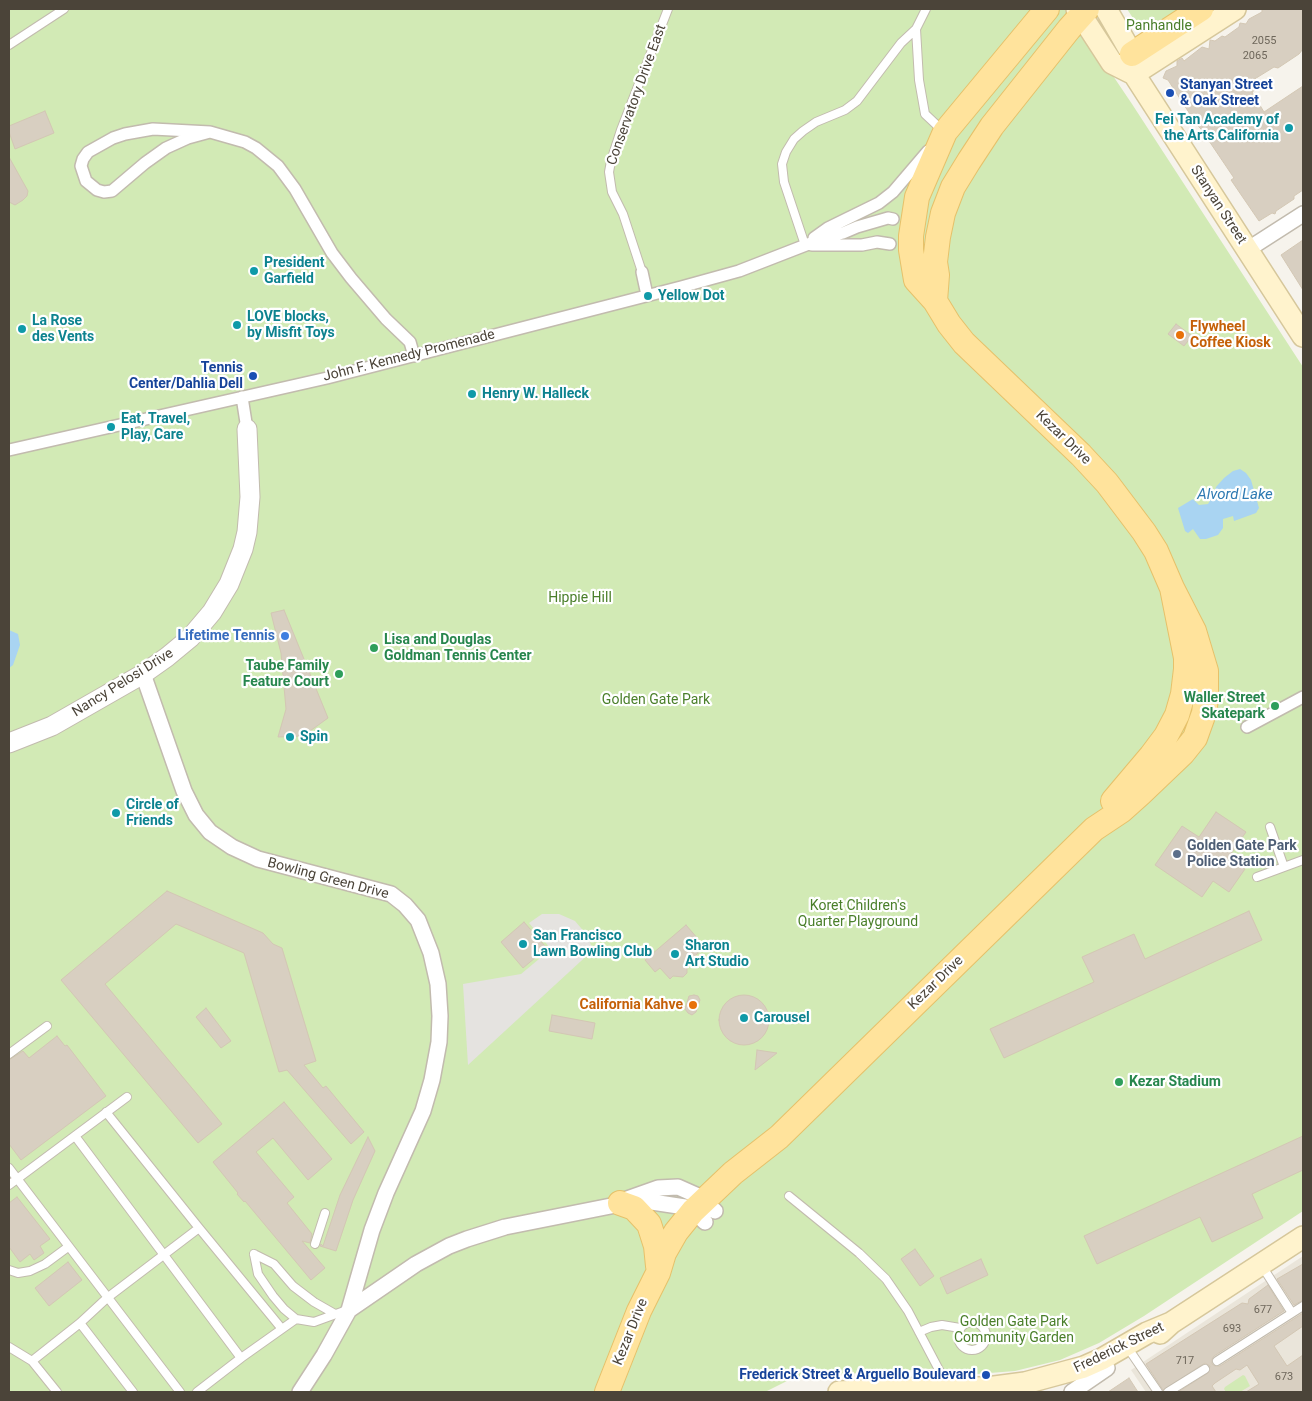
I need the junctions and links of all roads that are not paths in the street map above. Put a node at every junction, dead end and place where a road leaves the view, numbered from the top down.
1 (64, 9) edge
2 (668, 9) edge
3 (926, 9) edge
4 (1047, 9) edge
5 (1106, 9) edge
6 (1201, 9) edge
7 (1235, 9) edge
8 (1082, 11) edge
9 (916, 29) junction
10 (9, 45) edge
11 (1133, 64) junction
12 (210, 132) junction
13 (944, 132) junction
14 (1303, 214) edge
15 (832, 218) dead end
16 (893, 219) dead end
17 (890, 244) dead end
18 (805, 245) junction
19 (1247, 250) junction
20 (642, 272) joint
21 (647, 295) junction
22 (935, 301) junction
23 (1303, 336) edge
24 (414, 356) junction
25 (242, 398) junction
26 (247, 430) joint
27 (9, 450) edge
28 (1164, 570) junction
29 (1186, 669) junction
30 (143, 674) junction
31 (1303, 697) edge
32 (1247, 727) dead end
33 (1195, 738) junction
34 (9, 743) edge
35 (1131, 780) junction
36 (1270, 827) dead end
37 (1094, 829) junction
38 (1303, 860) edge
39 (1284, 867) junction
40 (1257, 877) dead end
41 (48, 1026) dead end
42 (9, 1054) edge
43 (127, 1097) dead end
44 (106, 1112) junction
45 (75, 1136) junction
46 (9, 1168) edge
47 (17, 1179) junction
48 (9, 1185) edge
49 (789, 1196) dead end
50 (620, 1203) junction
51 (704, 1211) junction
52 (325, 1213) dead end
53 (198, 1228) junction
54 (1303, 1237) edge
55 (315, 1244) dead end
56 (68, 1247) junction
57 (162, 1255) junction
58 (1261, 1264) junction
59 (9, 1270) edge
60 (658, 1273) junction
61 (107, 1298) junction
62 (1303, 1306) edge
63 (342, 1312) junction
64 (1292, 1313) junction
65 (296, 1318) junction
66 (80, 1323) junction
67 (1171, 1323) junction
68 (960, 1328) dead end
69 (282, 1329) junction
70 (919, 1332) junction
71 (9, 1347) edge
72 (1132, 1354) junction
73 (241, 1358) junction
74 (32, 1360) junction
75 (1217, 1361) dead end
76 (1107, 1368) junction
77 (1205, 1368) dead end
78 (951, 1390) edge
79 (57, 1392) edge
80 (133, 1392) edge
81 (180, 1392) edge
82 (197, 1392) edge
83 (300, 1392) edge
84 (608, 1392) edge
85 (840, 1392) edge
86 (1040, 1392) edge
87 (1072, 1392) edge
88 (1158, 1392) edge
89 (1168, 1392) edge

1 - 10 lane
2 - 20 lane, Conservatory Drive East
3 - 9 lane
4 - 13 main road, Kezar Drive
5 - 11 main road, Stanyan Street
6 - 11 main road
7 - 11 main road
8 - 11 main road
8 - 22 main road
9 - 13 lane
9 - 18 lane
11 - 19 main road, Stanyan Street
12 - 12 street
12 - 24 street
13 - 18 street, John F. Kennedy Promenade
13 - 22 main road, Kezar Drive
14 - 19 street
15 - 18 street
16 - 18 street, John F. Kennedy Promenade
17 - 18 street, John F. Kennedy Promenade
18 - 21 street, John F. Kennedy Promenade
19 - 23 main road, Stanyan Street
20 - 21 street, Conservatory Drive East
21 - 24 street, John F. Kennedy Promenade
22 - 28 main road, Kezar Drive
24 - 25 street, John F. Kennedy Promenade
25 - 26 street, Nancy Pelosi Drive
25 - 27 street, John F. Kennedy Promenade
26 - 30 street, Nancy Pelosi Drive
28 - 29 main road, Kezar Drive
28 - 33 main road, Kezar Drive
29 - 33 main road
29 - 35 main road, Kezar Drive
30 - 34 street, Nancy Pelosi Drive
30 - 63 street, Bowling Green Drive
31 - 32 street
33 - 35 main road
33 - 37 main road, Kezar Drive
35 - 37 main road, Kezar Drive
36 - 39 lane
37 - 51 main road, Kezar Drive
38 - 39 lane
39 - 40 lane
41 - 42 lane
43 - 44 lane
44 - 45 lane
44 - 53 lane
45 - 47 lane
45 - 57 lane
46 - 47 lane
47 - 48 lane
47 - 56 lane
49 - 70 lane
50 - 51 street
50 - 60 main road
50 - 63 street
51 - 60 main road, Kezar Drive
52 - 55 lane
53 - 57 lane
53 - 69 lane
54 - 58 main road, Frederick Street
56 - 59 lane
56 - 61 lane
57 - 61 lane
57 - 73 lane
58 - 64 lane
58 - 67 main road, Frederick Street
60 - 84 main road, Kezar Drive
61 - 66 lane
61 - 81 lane
62 - 64 lane
63 - 65 lane
63 - 65 lane
63 - 83 street
64 - 75 lane
65 - 69 lane
66 - 74 lane
66 - 80 lane
67 - 72 main road, Frederick Street
67 - 78 main road, Frederick Street
68 - 70 lane
69 - 73 lane
70 - 78 lane
71 - 74 lane
72 - 76 main road, Frederick Street
72 - 88 lane
73 - 82 lane
74 - 79 lane
76 - 86 main road, Frederick Street
76 - 87 street, Frederick Street
77 - 89 lane
78 - 85 main road, Frederick Street

